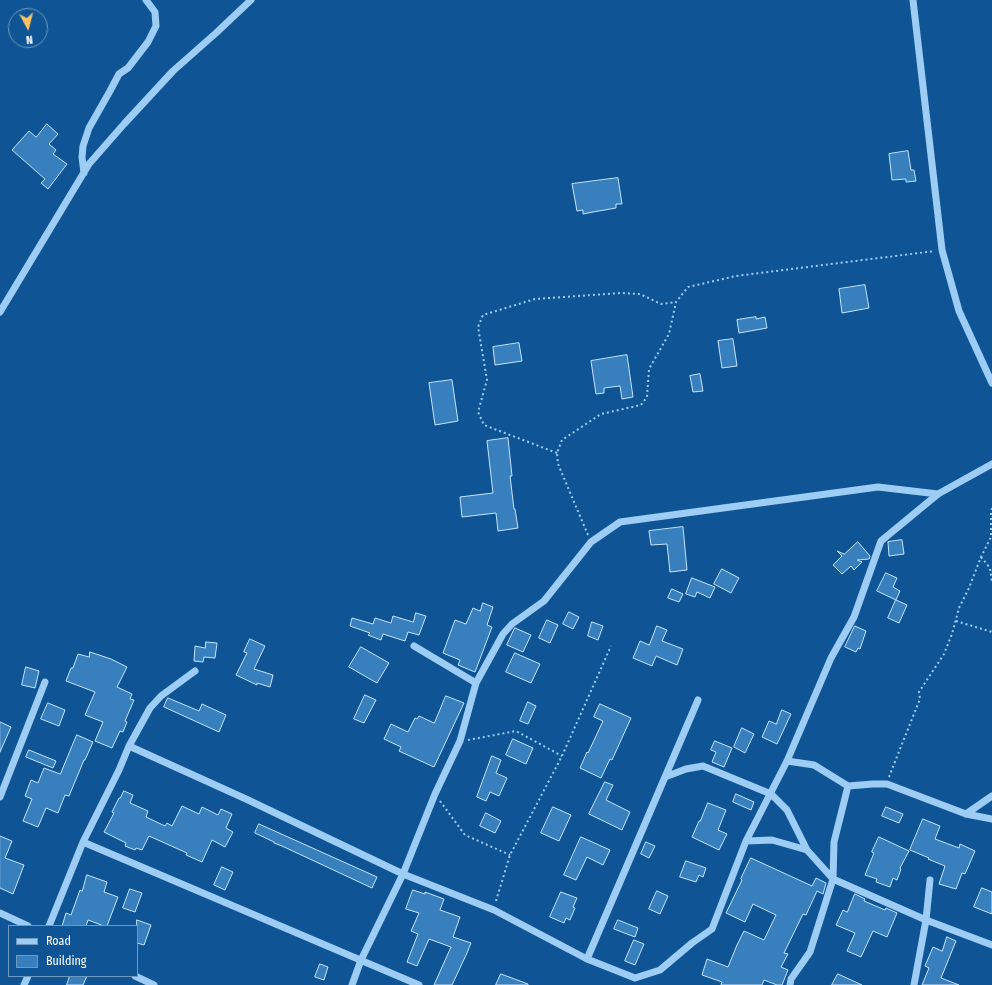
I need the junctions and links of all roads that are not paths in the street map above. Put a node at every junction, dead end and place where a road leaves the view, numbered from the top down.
1 (146, 0) edge
2 (251, 0) edge
3 (913, 0) edge
4 (84, 174) junction
5 (0, 312) edge
6 (992, 383) edge
7 (992, 464) edge
8 (938, 494) junction
9 (414, 646) dead end
10 (195, 671) dead end
11 (45, 682) dead end
12 (476, 683) junction
13 (698, 700) dead end
14 (129, 746) junction
15 (787, 762) junction
16 (665, 777) junction
17 (848, 786) junction
18 (771, 794) junction
19 (992, 796) edge
20 (0, 798) edge
21 (966, 814) junction
22 (992, 819) edge
23 (746, 841) junction
24 (83, 842) junction
25 (807, 850) junction
26 (403, 874) junction
27 (833, 879) junction
28 (930, 880) dead end
29 (0, 913) edge
30 (926, 920) junction
31 (26, 925) edge
32 (49, 925) edge
33 (992, 945) edge
34 (587, 959) junction
35 (361, 960) junction
36 (137, 977) edge
37 (154, 985) edge
38 (352, 985) edge
39 (420, 985) edge
40 (790, 985) edge
41 (914, 985) edge

1 - 4 street
2 - 4 street
3 - 6 street
4 - 5 street
7 - 8 street
8 - 12 street
8 - 15 street
9 - 12 street
10 - 14 street
11 - 20 street
12 - 26 street
13 - 16 street
14 - 24 street
14 - 26 street
15 - 17 street
15 - 18 street
16 - 18 street
16 - 34 street
17 - 21 street
17 - 27 street
18 - 23 street
18 - 25 street
19 - 21 street
21 - 22 street
23 - 25 street
23 - 34 street
24 - 32 street
24 - 35 street
25 - 27 street
26 - 34 street
26 - 35 street
27 - 30 street
27 - 40 street
28 - 30 street
29 - 31 street
30 - 33 street
30 - 41 street
35 - 38 street
35 - 39 street
36 - 37 street

